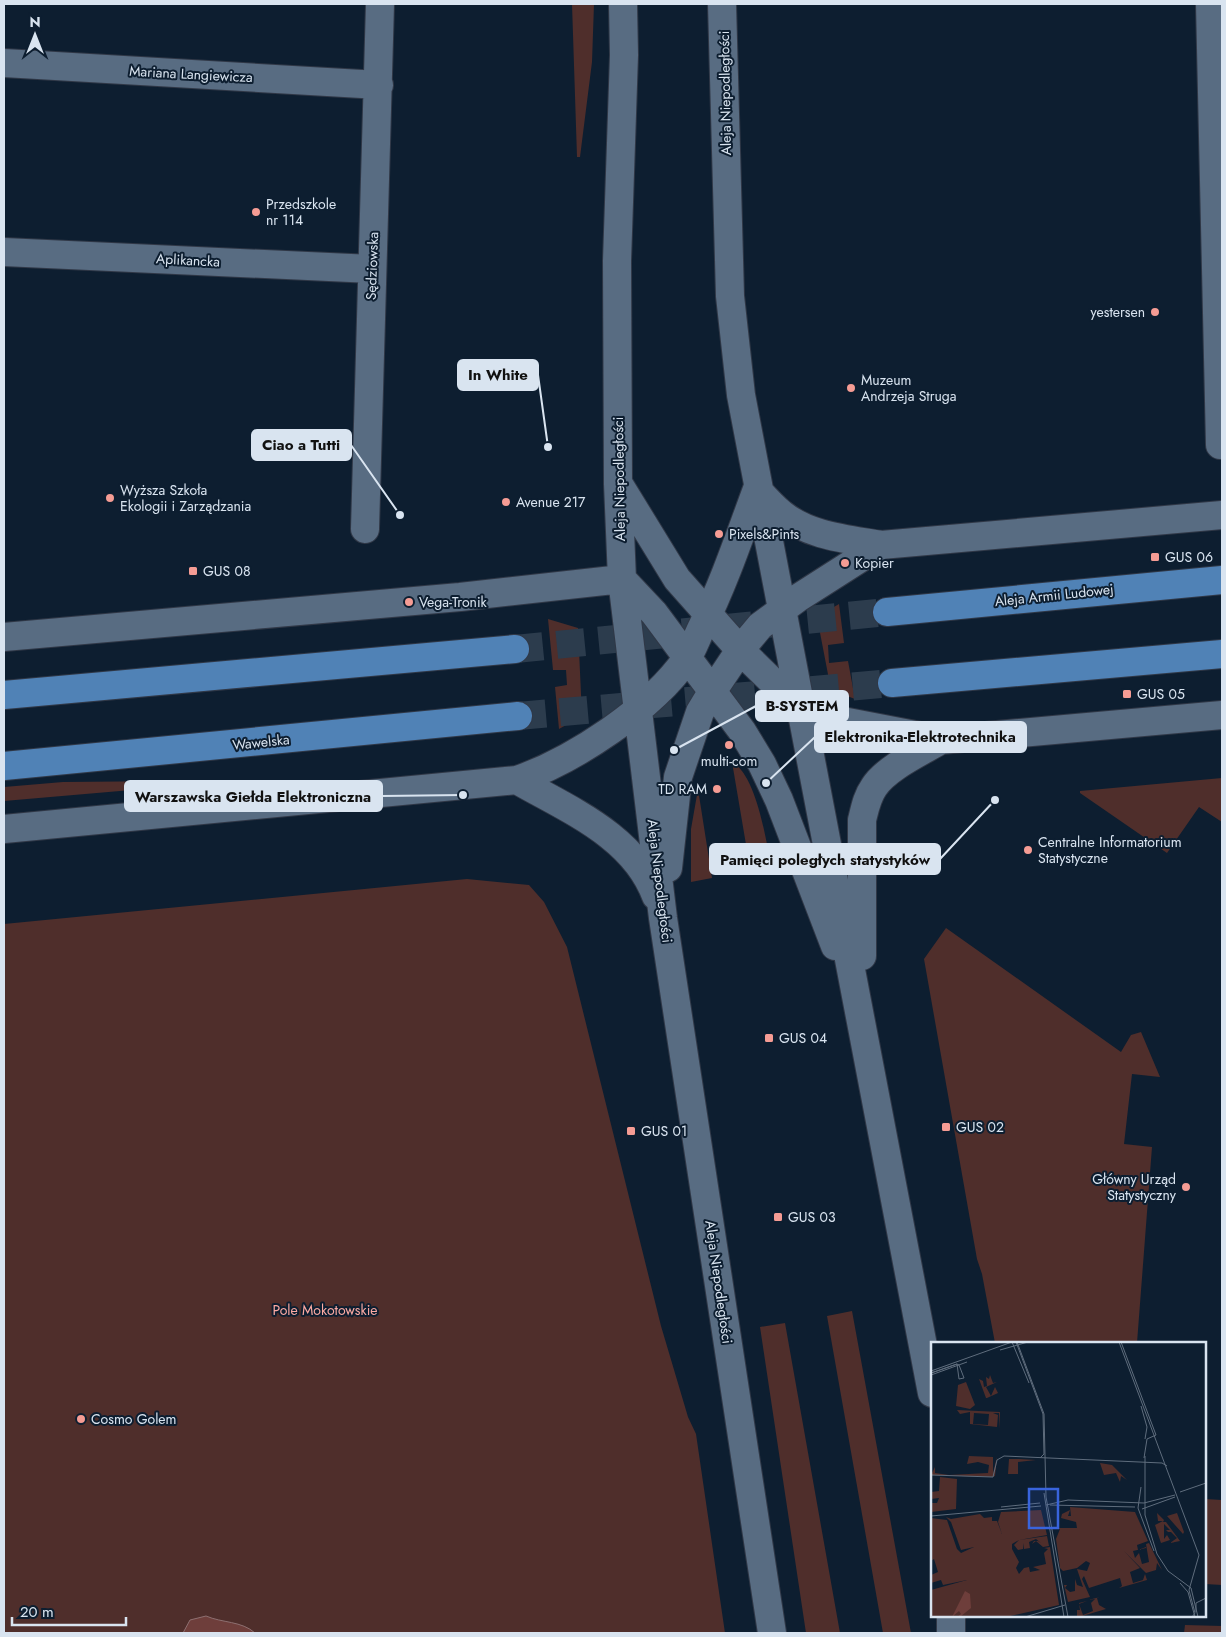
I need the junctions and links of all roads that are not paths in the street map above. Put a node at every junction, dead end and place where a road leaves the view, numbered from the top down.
1 (380, 4) edge
2 (623, 4) edge
3 (722, 4) edge
4 (1210, 4) edge
5 (4, 63) edge
6 (379, 85) junction
7 (4, 252) edge
8 (372, 269) junction
9 (1220, 445) dead end
10 (618, 484) junction
11 (757, 489) junction
12 (1222, 515) edge
13 (365, 529) dead end
14 (881, 544) junction
15 (622, 579) junction
16 (1222, 580) edge
17 (781, 610) junction
18 (887, 612) tunnel mouth
19 (709, 614) junction
20 (4, 637) edge
21 (515, 648) tunnel mouth
22 (740, 650) junction
23 (1222, 654) edge
24 (687, 657) junction
25 (892, 683) tunnel mouth
26 (712, 692) junction
27 (4, 695) edge
28 (800, 701) junction
29 (638, 710) junction
30 (1222, 715) edge
31 (518, 716) tunnel mouth
32 (941, 740) junction
33 (4, 766) edge
34 (516, 780) junction
35 (4, 829) edge
36 (663, 918) junction
37 (862, 1019) junction
38 (931, 1387) edge
39 (950, 1617) edge
40 (772, 1633) edge
41 (951, 1633) edge

1 - 6 main road, Sędziowska
2 - 10 main road, Aleja Niepodległości
3 - 11 main road, Aleja Niepodległości
4 - 9 main road
5 - 6 main road, Mariana Langiewicza
6 - 8 main road, Sędziowska
7 - 8 main road, Aplikancka
8 - 13 main road, Sędziowska
10 - 15 main road, Aleja Niepodległości
10 - 19 main road
11 - 14 main road
11 - 17 main road, Aleja Niepodległości
11 - 19 main road
12 - 14 main road
14 - 17 main road
15 - 20 main road
15 - 24 main road
15 - 29 main road, Aleja Niepodległości
16 - 18 main road, Aleja Armii Ludowej
17 - 22 main road
17 - 28 main road, Aleja Niepodległości
19 - 22 main road
19 - 24 main road
21 - 27 main road
22 - 26 main road
22 - 28 main road
23 - 25 main road
24 - 26 main road
24 - 29 main road
26 - 36 main road
26 - 37 main road
28 - 32 main road
28 - 37 main road, Aleja Niepodległości
29 - 34 main road
29 - 36 main road, Aleja Niepodległości
30 - 32 main road
31 - 33 main road, Wawelska
32 - 37 main road
34 - 35 main road
34 - 36 main road
36 - 40 main road, Aleja Niepodległości
37 - 38 main road, Aleja Niepodległości
39 - 41 main road

